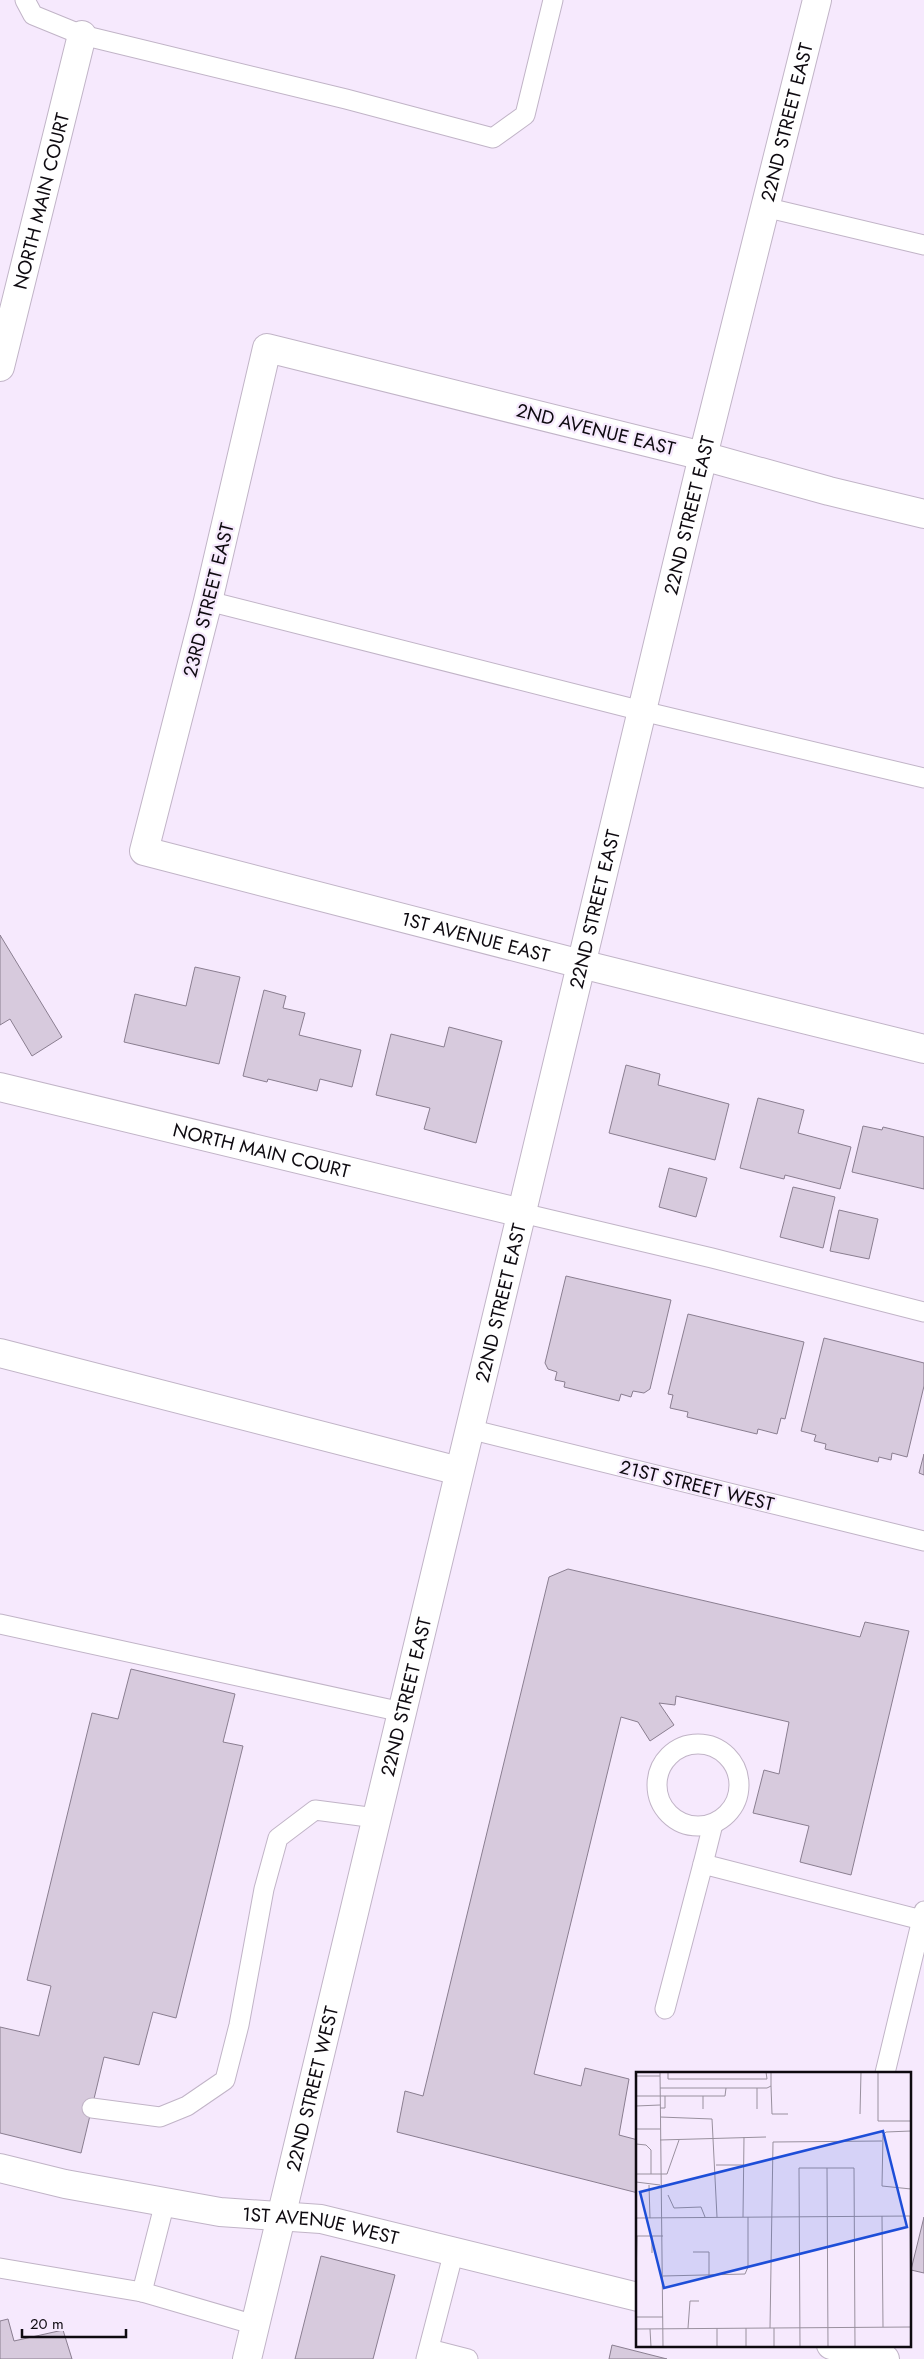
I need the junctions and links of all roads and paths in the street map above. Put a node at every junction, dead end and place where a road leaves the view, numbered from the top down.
1 (25, 0) edge
2 (553, 0) edge
3 (817, 0) edge
4 (82, 35) junction
5 (764, 207) junction
6 (924, 245) edge
7 (267, 348) joint
8 (0, 367) edge
9 (703, 456) junction
10 (924, 514) edge
11 (208, 601) junction
12 (642, 711) junction
13 (924, 778) edge
14 (144, 851) joint
15 (581, 964) junction
16 (924, 1049) edge
17 (0, 1087) edge
18 (522, 1213) junction
19 (924, 1312) edge
20 (0, 1353) edge
21 (469, 1429) junction
22 (460, 1471) junction
23 (924, 1541) edge
24 (0, 1624) edge
25 (402, 1712) junction
26 (376, 1818) junction
27 (713, 1824) junction
28 (703, 1864) junction
29 (923, 1915) edge
30 (665, 2009) dead end
31 (885, 2072) edge
32 (92, 2108) dead end
33 (0, 2168) edge
34 (165, 2202) junction
35 (281, 2216) junction
36 (454, 2251) junction
37 (0, 2268) edge
38 (142, 2292) junction
39 (636, 2296) edge
40 (255, 2325) junction
41 (835, 2346) edge
42 (428, 2354) edge
43 (247, 2359) edge
44 (468, 2359) edge
45 (886, 2359) edge

1 - 4 lane
2 - 4 lane
3 - 5 street, 22ND STREET EAST
4 - 8 street, NORTH MAIN COURT
5 - 6 lane
5 - 9 street, 22ND STREET EAST
7 - 9 street, 2ND AVENUE EAST
7 - 11 street, 23RD STREET EAST
9 - 10 street, 2ND AVENUE EAST
9 - 12 street, 22ND STREET EAST
11 - 12 lane
11 - 14 street, 23RD STREET EAST
12 - 13 lane
12 - 15 street, 22ND STREET EAST
14 - 15 street, 1ST AVENUE EAST
15 - 16 street, 1ST AVENUE EAST
15 - 18 street, 22ND STREET EAST
17 - 18 street, NORTH MAIN COURT
18 - 19 lane
18 - 21 street, 22ND STREET EAST
20 - 22 street
21 - 22 street, 22ND STREET EAST
21 - 23 lane, 21ST STREET WEST
22 - 25 street, 22ND STREET EAST
24 - 25 lane
25 - 26 street, 22ND STREET EAST
26 - 32 lane
26 - 35 street, 22ND STREET WEST
27 - 27 lane
27 - 28 lane
28 - 29 lane
28 - 30 lane
29 - 31 lane
33 - 34 street, 1ST AVENUE WEST
34 - 35 street, 1ST AVENUE WEST
34 - 38 lane
35 - 36 street, 1ST AVENUE WEST
35 - 40 street, 22ND STREET WEST
36 - 39 street, 1ST AVENUE WEST
36 - 42 lane
37 - 38 lane
38 - 40 lane
40 - 43 street, 22ND STREET WEST
41 - 45 street
42 - 44 lane

